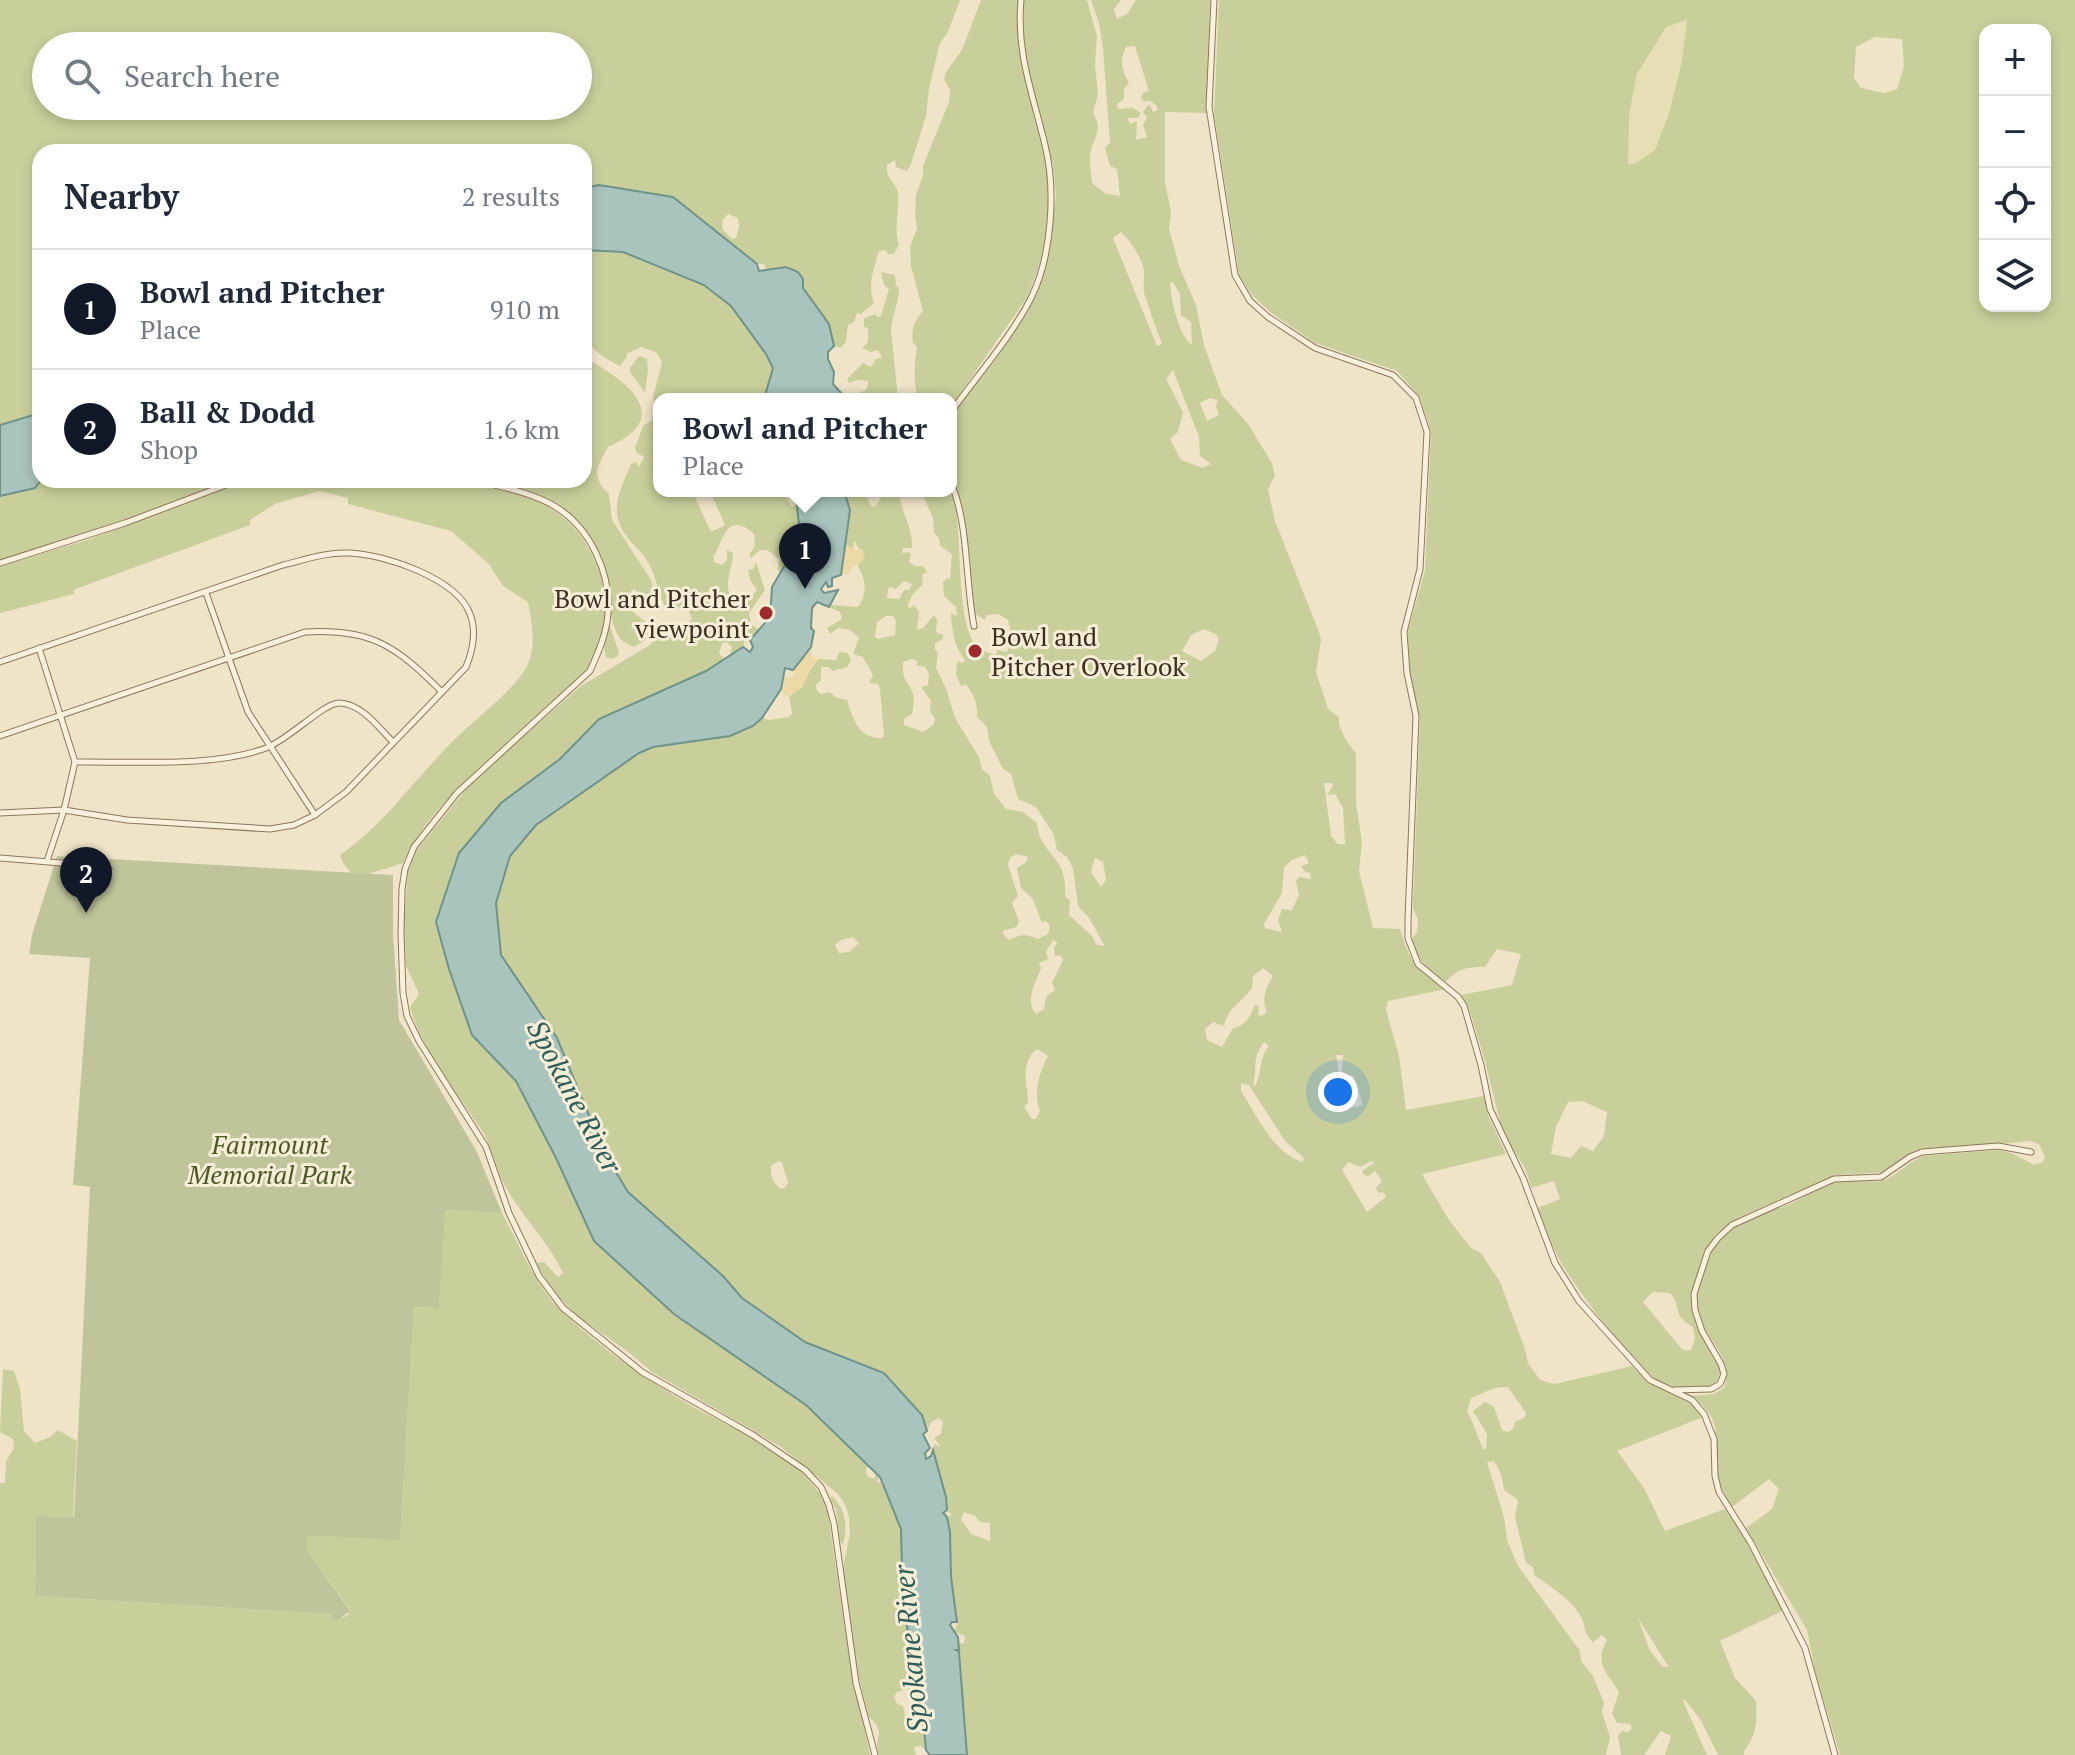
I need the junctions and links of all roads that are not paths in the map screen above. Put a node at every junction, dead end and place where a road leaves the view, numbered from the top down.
1 (1021, 0) edge
2 (1214, 0) edge
3 (957, 403) edge
4 (218, 488) edge
5 (503, 488) edge
6 (957, 497) edge
7 (0, 563) edge
8 (206, 593) junction
9 (974, 626) dead end
10 (39, 648) junction
11 (229, 658) junction
12 (0, 662) edge
13 (442, 692) junction
14 (61, 714) junction
15 (0, 736) edge
16 (393, 742) junction
17 (269, 747) junction
18 (75, 762) junction
19 (64, 810) junction
20 (0, 813) edge
21 (315, 815) junction
22 (0, 858) edge
23 (47, 861) junction
24 (109, 869) dead end
25 (2031, 1152) dead end
26 (1673, 1391) junction
27 (875, 1755) edge
28 (1835, 1755) edge

1 - 3 street
2 - 26 street
4 - 7 street
5 - 27 street
6 - 9 street
8 - 10 street
8 - 11 street
8 - 13 street
10 - 12 street
10 - 14 street
11 - 13 street
11 - 14 street
11 - 17 street
13 - 16 street
14 - 15 street
14 - 18 street
16 - 17 street
16 - 21 street
17 - 18 street
17 - 21 street
18 - 19 street
19 - 20 street
19 - 21 street
19 - 23 street
22 - 23 street
23 - 24 street
25 - 26 street
26 - 28 street

